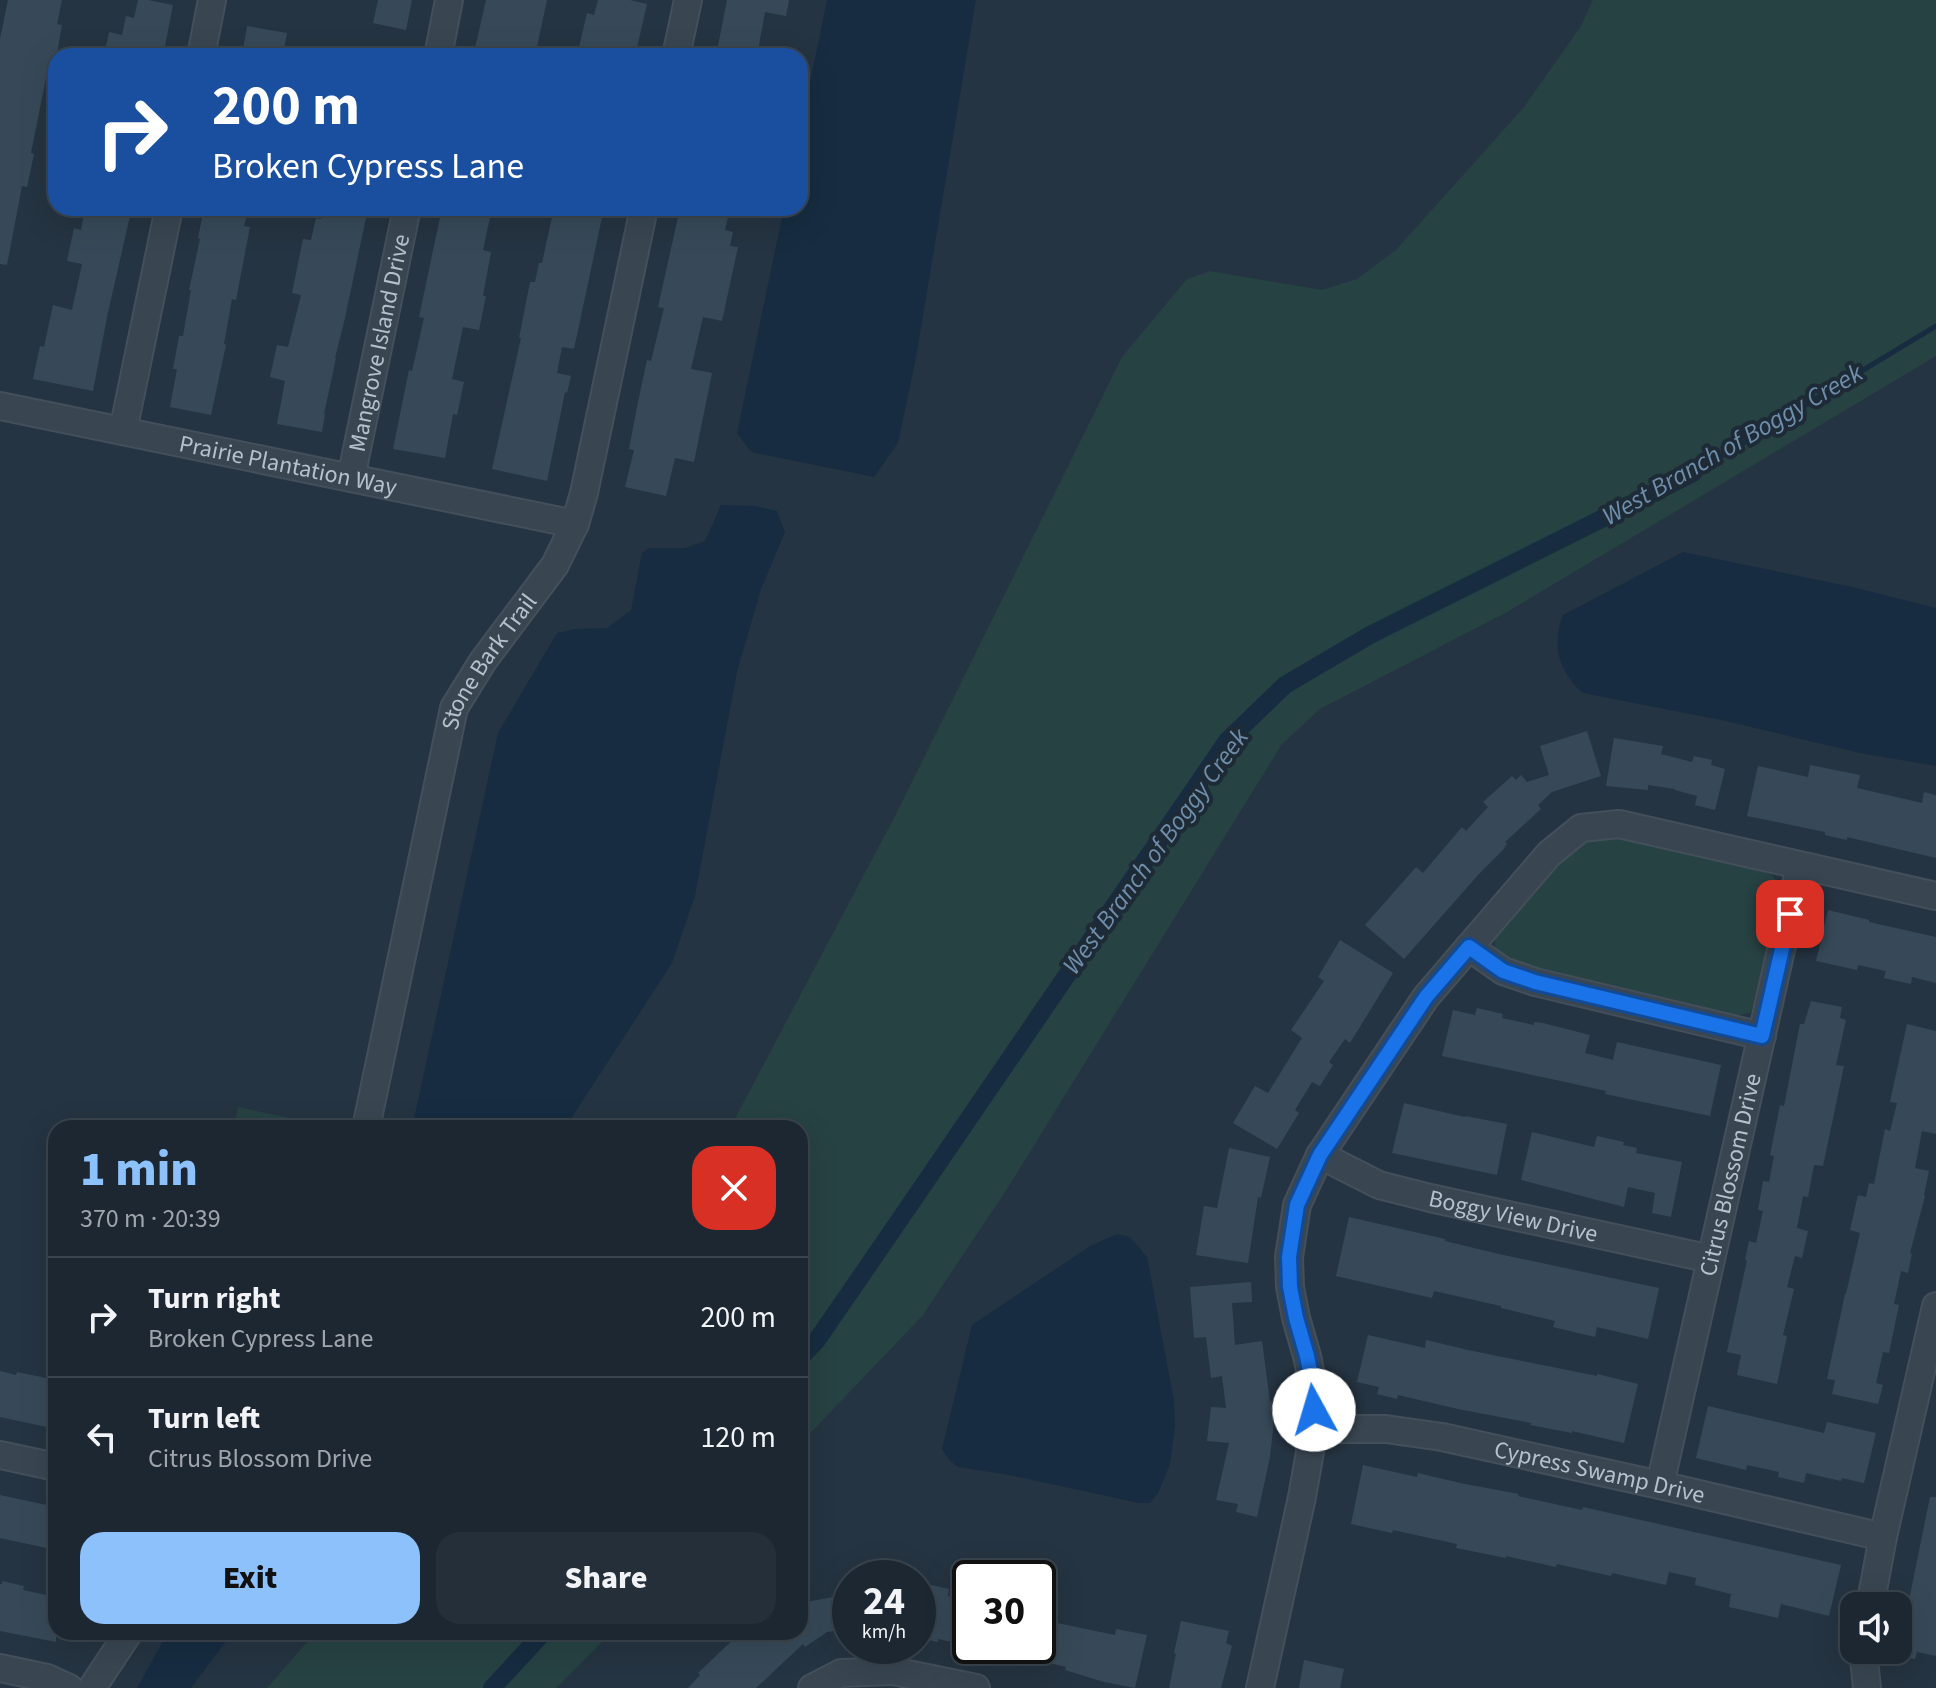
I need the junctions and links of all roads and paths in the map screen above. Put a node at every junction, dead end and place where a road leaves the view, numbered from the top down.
1 (212, 0) edge
2 (449, 0) edge
3 (688, 0) edge
4 (203, 48) edge
5 (440, 48) edge
6 (678, 48) edge
7 (167, 216) edge
8 (405, 216) edge
9 (642, 216) edge
10 (0, 406) edge
11 (123, 431) junction
12 (351, 478) junction
13 (575, 524) junction
14 (1800, 866) junction
15 (1936, 896) edge
16 (1469, 947) junction
17 (1762, 1036) junction
18 (368, 1120) edge
19 (1320, 1155) junction
20 (1711, 1259) junction
21 (1936, 1306) edge
22 (1314, 1429) junction
23 (0, 1455) edge
24 (48, 1465) edge
25 (1660, 1485) junction
26 (1883, 1537) junction
27 (1873, 1592) edge
28 (124, 1640) edge
29 (1864, 1664) edge
30 (0, 1668) edge
31 (69, 1688) edge
32 (92, 1688) edge
33 (812, 1688) edge
34 (976, 1688) edge
35 (1260, 1688) edge
36 (1867, 1688) edge

1 - 4 street
2 - 5 street
3 - 6 street
7 - 11 street
8 - 12 street, Mangrove Island Drive
9 - 13 street, Stone Bark Trail
10 - 11 street, Prairie Plantation Way
11 - 12 street, Prairie Plantation Way
12 - 13 street, Prairie Plantation Way
13 - 18 street, Stone Bark Trail
14 - 15 street
14 - 16 street
14 - 17 street, Citrus Blossom Drive
16 - 17 street
16 - 19 street
17 - 20 street, Citrus Blossom Drive
19 - 20 street, Boggy View Drive
19 - 22 street
20 - 25 street, Citrus Blossom Drive
21 - 26 street
22 - 25 street, Cypress Swamp Drive
22 - 35 street
23 - 24 street
25 - 26 street, Cypress Swamp Drive
26 - 27 street
28 - 32 street
29 - 36 street
30 - 31 street
33 - 34 street

